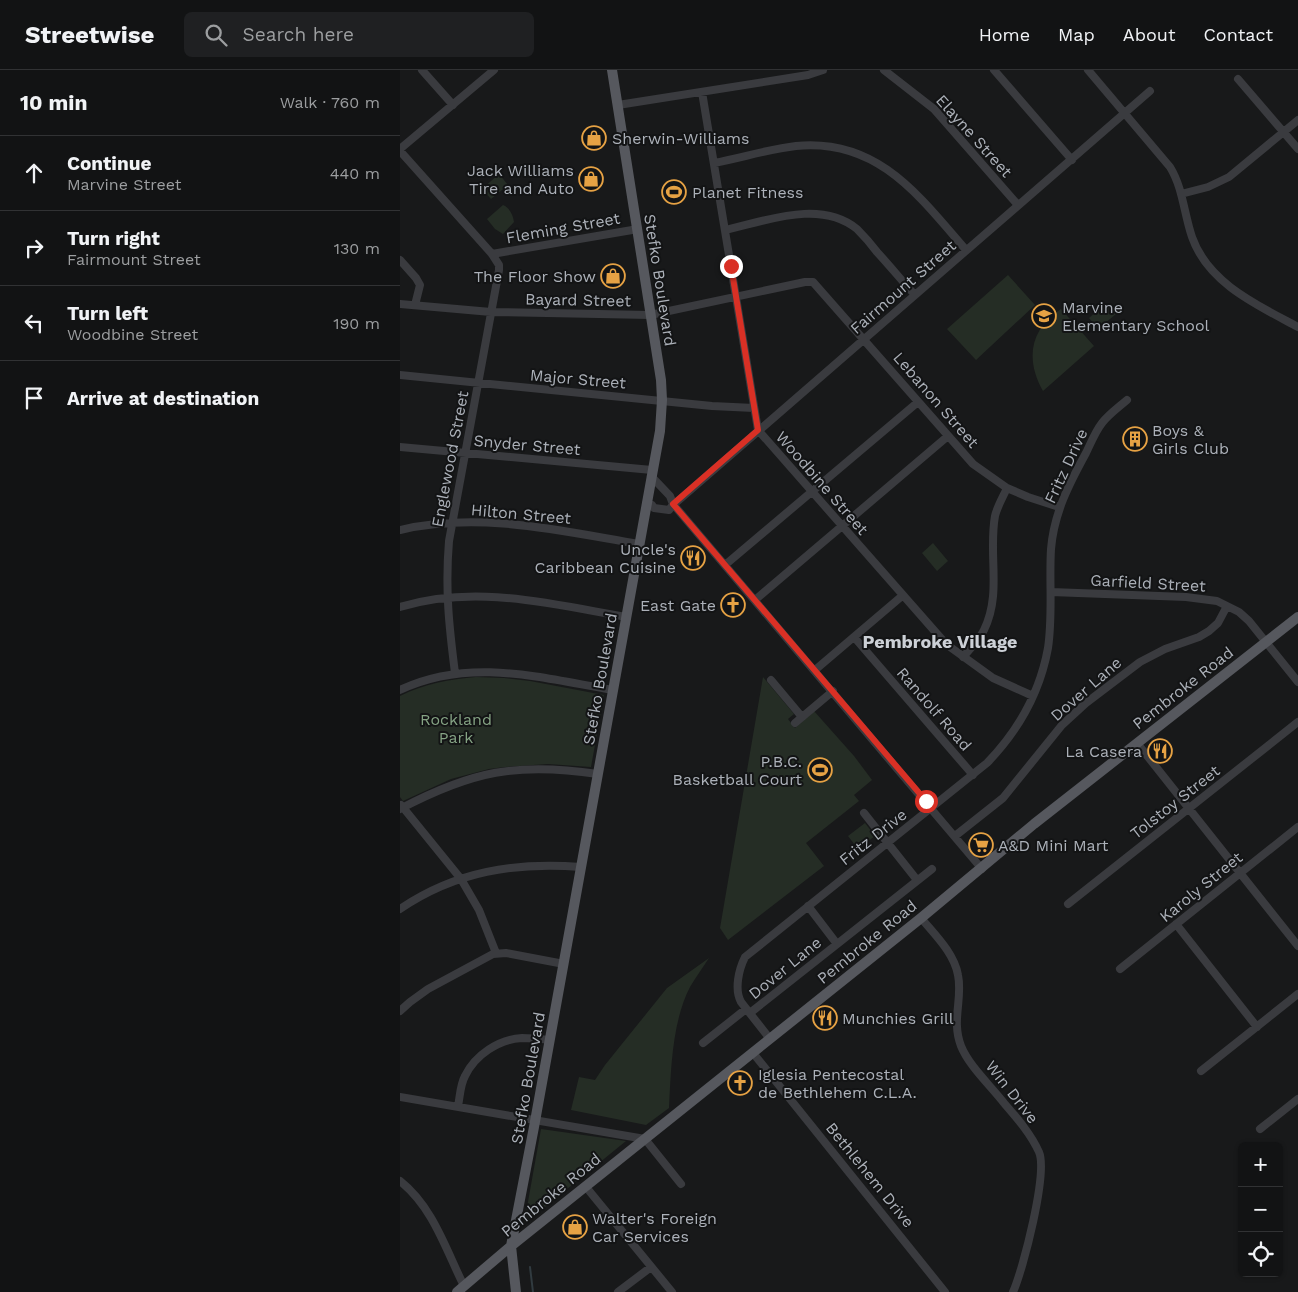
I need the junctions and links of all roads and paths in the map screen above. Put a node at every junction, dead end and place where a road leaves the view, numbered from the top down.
1 (422, 70) edge
2 (494, 70) edge
3 (612, 70) edge
4 (823, 70) edge
5 (884, 70) edge
6 (994, 70) edge
7 (1088, 70) edge
8 (786, 74) edge
9 (1238, 79) dead end
10 (1150, 91) dead end
11 (702, 92) junction
12 (453, 105) junction
13 (618, 105) junction
14 (1125, 113) junction
15 (1298, 120) edge
16 (1283, 132) junction
17 (1298, 149) edge
18 (400, 150) edge
19 (1072, 160) junction
20 (714, 163) junction
21 (1181, 194) junction
22 (1018, 205) junction
23 (638, 229) junction
24 (724, 230) junction
25 (966, 250) junction
26 (492, 254) junction
27 (400, 260) edge
28 (813, 282) joint
29 (915, 295) junction
30 (736, 297) junction
31 (400, 304) edge
32 (416, 305) junction
33 (491, 312) junction
34 (650, 316) junction
35 (1298, 327) edge
36 (864, 339) junction
37 (400, 375) edge
38 (478, 383) junction
39 (662, 400) junction
40 (1128, 400) dead end
41 (918, 402) junction
42 (754, 408) junction
43 (758, 430) junction
44 (948, 436) junction
45 (400, 446) edge
46 (465, 453) junction
47 (652, 473) junction
48 (1007, 488) junction
49 (812, 492) junction
50 (649, 505) junction
51 (672, 505) junction
52 (1059, 507) junction
53 (453, 523) junction
54 (842, 526) junction
55 (400, 530) edge
56 (639, 544) junction
57 (725, 565) junction
58 (1051, 592) junction
59 (902, 596) junction
60 (446, 598) junction
61 (755, 600) junction
62 (1227, 606) junction
63 (400, 608) edge
64 (626, 617) junction
65 (1298, 617) edge
66 (854, 637) junction
67 (1267, 642) junction
68 (963, 658) junction
69 (815, 670) junction
70 (455, 673) junction
71 (771, 680) dead end
72 (1298, 682) edge
73 (400, 690) edge
74 (613, 690) junction
75 (833, 691) junction
76 (1033, 696) junction
77 (802, 717) junction
78 (1298, 722) edge
79 (795, 723) dead end
80 (1137, 743) junction
81 (598, 774) junction
82 (973, 775) junction
83 (401, 807) edge
84 (931, 808) junction
85 (1189, 809) junction
86 (864, 814) dead end
87 (1298, 827) edge
88 (955, 836) junction
89 (887, 843) junction
90 (581, 867) junction
91 (932, 869) dead end
92 (982, 869) junction
93 (1240, 873) junction
94 (461, 879) junction
95 (917, 880) junction
96 (1068, 904) dead end
97 (808, 906) junction
98 (400, 909) edge
99 (921, 918) junction
100 (1176, 924) junction
101 (837, 944) junction
102 (1298, 946) edge
103 (496, 953) junction
104 (564, 964) junction
105 (1120, 968) dead end
106 (1298, 994) edge
107 (400, 1011) edge
108 (748, 1011) junction
109 (1257, 1027) junction
110 (770, 1039) junction
111 (550, 1040) junction
112 (702, 1043) dead end
113 (753, 1053) junction
114 (1201, 1071) dead end
115 (400, 1097) edge
116 (1298, 1099) edge
117 (458, 1106) junction
118 (535, 1119) junction
119 (1260, 1129) dead end
120 (645, 1139) junction
121 (400, 1181) edge
122 (681, 1184) dead end
123 (586, 1187) junction
124 (511, 1246) junction
125 (651, 1267) junction
126 (460, 1289) edge
127 (516, 1292) edge
128 (618, 1292) edge
129 (672, 1292) edge
130 (945, 1292) edge
131 (1014, 1292) edge

1 - 12 street
2 - 12 street
3 - 13 main road, Stefko Boulevard
4 - 8 street
5 - 22 street, Elayne Street
6 - 19 street
7 - 14 street
8 - 11 street
9 - 16 street
10 - 14 street, Fairmount Street
11 - 13 street
11 - 20 street, Woodbine Street
12 - 18 street
13 - 23 main road, Stefko Boulevard
14 - 19 street, Fairmount Street
14 - 21 street
15 - 16 street
16 - 17 street
16 - 21 street
18 - 26 street
19 - 22 street, Fairmount Street
20 - 24 street, Woodbine Street
20 - 25 street
21 - 35 street
22 - 25 street, Fairmount Street
23 - 26 street, Fleming Street
23 - 34 main road, Stefko Boulevard
24 - 29 street
24 - 30 street, Woodbine Street
25 - 29 street, Fairmount Street
26 - 33 street, Englewood Street
27 - 32 street
28 - 30 street, Bayard Street
28 - 36 street, Lebanon Street
29 - 36 street, Fairmount Street
30 - 34 street, Bayard Street
30 - 42 street, Woodbine Street
31 - 32 street, Bayard Street
32 - 33 street, Bayard Street
33 - 34 street, Bayard Street
33 - 38 street, Englewood Street
34 - 39 main road, Stefko Boulevard
36 - 41 street, Lebanon Street
36 - 43 street, Fairmount Street
37 - 38 street, Major Street
38 - 39 street, Major Street
38 - 46 street, Englewood Street
39 - 42 street, Major Street
39 - 47 main road, Stefko Boulevard
40 - 52 street, Fritz Drive
41 - 44 street, Lebanon Street
41 - 49 street
42 - 43 street, Woodbine Street
43 - 49 street, Woodbine Street
43 - 51 street, Fairmount Street
44 - 48 street, Lebanon Street
44 - 54 street
45 - 46 street, Snyder Street
46 - 47 street, Snyder Street
46 - 53 street, Englewood Street
47 - 50 main road, Stefko Boulevard
47 - 51 street
48 - 52 street, Lebanon Street
48 - 68 street
49 - 54 street, Woodbine Street
49 - 57 street
50 - 51 street
50 - 56 main road, Stefko Boulevard
51 - 57 street
52 - 58 street, Fritz Drive
53 - 55 street, Hilton Street
53 - 56 street, Hilton Street
53 - 60 street, Englewood Street
54 - 59 street, Woodbine Street
54 - 61 street
56 - 64 main road, Stefko Boulevard
57 - 61 street
58 - 62 street, Garfield Street
58 - 76 street, Fritz Drive
59 - 66 street
59 - 68 street, Woodbine Street
60 - 63 street
60 - 64 street
60 - 70 street, Englewood Street
61 - 69 street
62 - 67 street, Garfield Street
62 - 88 street, Dover Lane
64 - 74 main road, Stefko Boulevard
65 - 67 main road, Pembroke Road
66 - 69 street
66 - 82 street, Randolf Road
67 - 72 street, Garfield Street
67 - 80 main road, Pembroke Road
68 - 76 street, Woodbine Street
69 - 75 street
70 - 73 street
70 - 74 street
71 - 77 street
74 - 81 main road, Stefko Boulevard
75 - 77 street
75 - 84 street
76 - 82 street, Fritz Drive
77 - 79 street
78 - 85 street, Tolstoy Street
80 - 85 street
80 - 92 main road, Pembroke Road
81 - 83 street
81 - 90 main road, Stefko Boulevard
82 - 84 street, Fritz Drive
83 - 94 street
84 - 88 street
84 - 89 street, Fritz Drive
85 - 93 street
85 - 96 street, Tolstoy Street
86 - 89 street
87 - 93 street, Karoly Street
88 - 92 street
89 - 95 street
89 - 97 street, Fritz Drive
90 - 94 street
90 - 104 main road, Stefko Boulevard
91 - 95 street, Dover Lane
92 - 99 main road, Pembroke Road
93 - 100 street, Karoly Street
93 - 102 street
94 - 98 street
94 - 103 street
95 - 101 street, Dover Lane
97 - 101 street
97 - 108 street, Fritz Drive
99 - 110 main road, Pembroke Road
99 - 131 street, Win Drive
100 - 105 street, Karoly Street
100 - 109 street
101 - 108 street, Dover Lane
103 - 104 street
103 - 107 street
104 - 111 main road, Stefko Boulevard
106 - 109 street
108 - 110 street, Fritz Drive
108 - 112 street, Dover Lane
109 - 114 street
110 - 113 main road, Pembroke Road
111 - 117 street
111 - 118 main road, Stefko Boulevard
113 - 120 main road, Pembroke Road
113 - 130 street, Bethlehem Drive
115 - 117 street
116 - 119 street
117 - 118 street
118 - 120 street
118 - 124 main road, Stefko Boulevard
120 - 122 street
120 - 123 main road, Pembroke Road
121 - 126 street
123 - 124 main road, Pembroke Road
123 - 125 street
124 - 126 main road, Pembroke Road
124 - 127 main road, Stefko Boulevard
125 - 128 street
125 - 129 street

